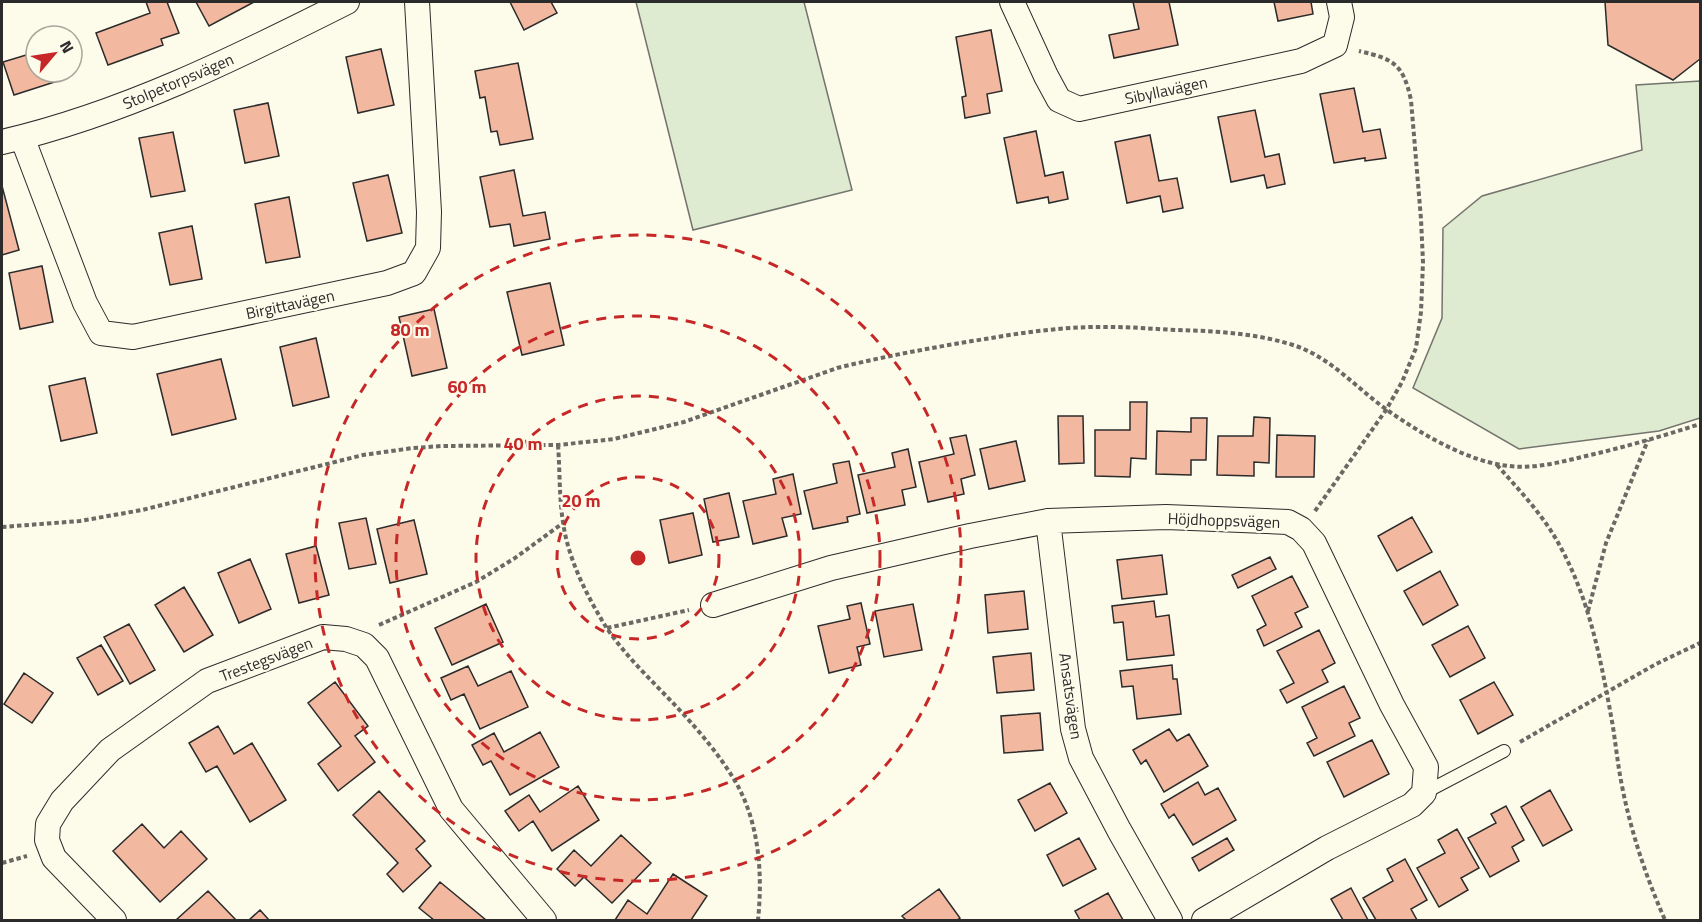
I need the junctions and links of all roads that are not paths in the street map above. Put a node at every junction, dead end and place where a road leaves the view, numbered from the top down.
1 (347, 2) edge
2 (417, 2) edge
3 (1012, 2) edge
4 (1339, 2) edge
5 (12, 139) edge
6 (1048, 521) junction
7 (713, 604) road end
8 (1504, 751) road end
9 (1424, 793) junction
10 (114, 921) edge
11 (544, 921) edge
12 (1170, 921) edge
13 (1204, 921) edge

1 - 5 street, Stolpetorpsvägen
2 - 5 street, Birgittavägen
3 - 4 street, Sibyllavägen
6 - 7 street, Höjdhoppsvägen
6 - 9 street, Höjdhoppsvägen
6 - 12 street, Ansatsvägen
8 - 9 lane
9 - 13 street
10 - 11 street, Trestegsvägen

